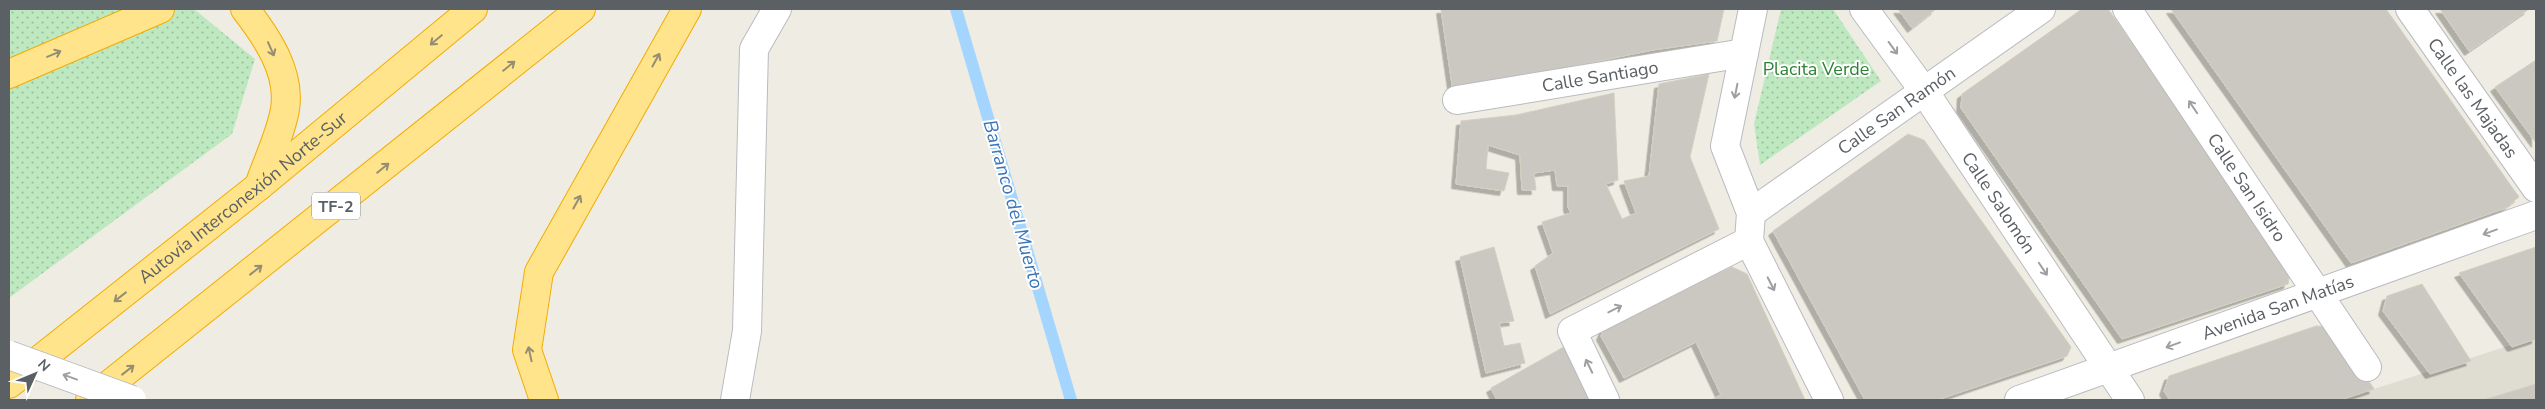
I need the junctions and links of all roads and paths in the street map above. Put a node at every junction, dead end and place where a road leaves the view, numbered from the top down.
1 (160, 9) edge
2 (244, 9) edge
3 (474, 9) edge
4 (580, 9) edge
5 (687, 9) edge
6 (777, 9) edge
7 (1753, 9) edge
8 (1864, 9) edge
9 (2041, 9) edge
10 (2127, 9) edge
11 (2410, 9) edge
12 (1744, 53) junction
13 (9, 74) edge
14 (1924, 91) junction
15 (1457, 100) dead end
16 (259, 186) junction
17 (2536, 188) edge
18 (1751, 213) junction
19 (2536, 215) edge
20 (1749, 240) junction
21 (2318, 293) junction
22 (9, 354) edge
23 (2367, 367) dead end
24 (2110, 368) junction
25 (9, 384) edge
26 (90, 400) edge
27 (132, 400) edge
28 (544, 400) edge
29 (735, 400) edge
30 (1605, 400) edge
31 (1829, 400) edge
32 (2019, 400) edge
33 (2130, 400) edge

13 -> 1 highway
2 -> 16 highway
3 -> 16 highway, Autovía Interconexión Norte-Sur
26 -> 4 highway, TF-2
28 -> 5 highway
6 - 29 street
7 - 12 street
8 -> 14 street, Calle Salomón
9 - 14 street, Calle San Ramón
21 -> 10 street, Calle San Isidro
11 - 17 street, Calle las Majadas
12 - 15 street, Calle Santiago
12 -> 18 street
14 - 18 street, Calle San Ramón
14 -> 24 street, Calle Salomón
16 -> 25 highway, Autovía Interconexión Norte-Sur
18 - 20 street
19 -> 21 street, Avenida San Matías
30 -> 20 street
20 -> 31 street
21 - 23 street, Calle San Isidro
21 -> 24 street, Avenida San Matías
27 -> 22 street, bridge
24 - 32 street, Avenida San Matías
24 - 33 street, Calle Salomón

